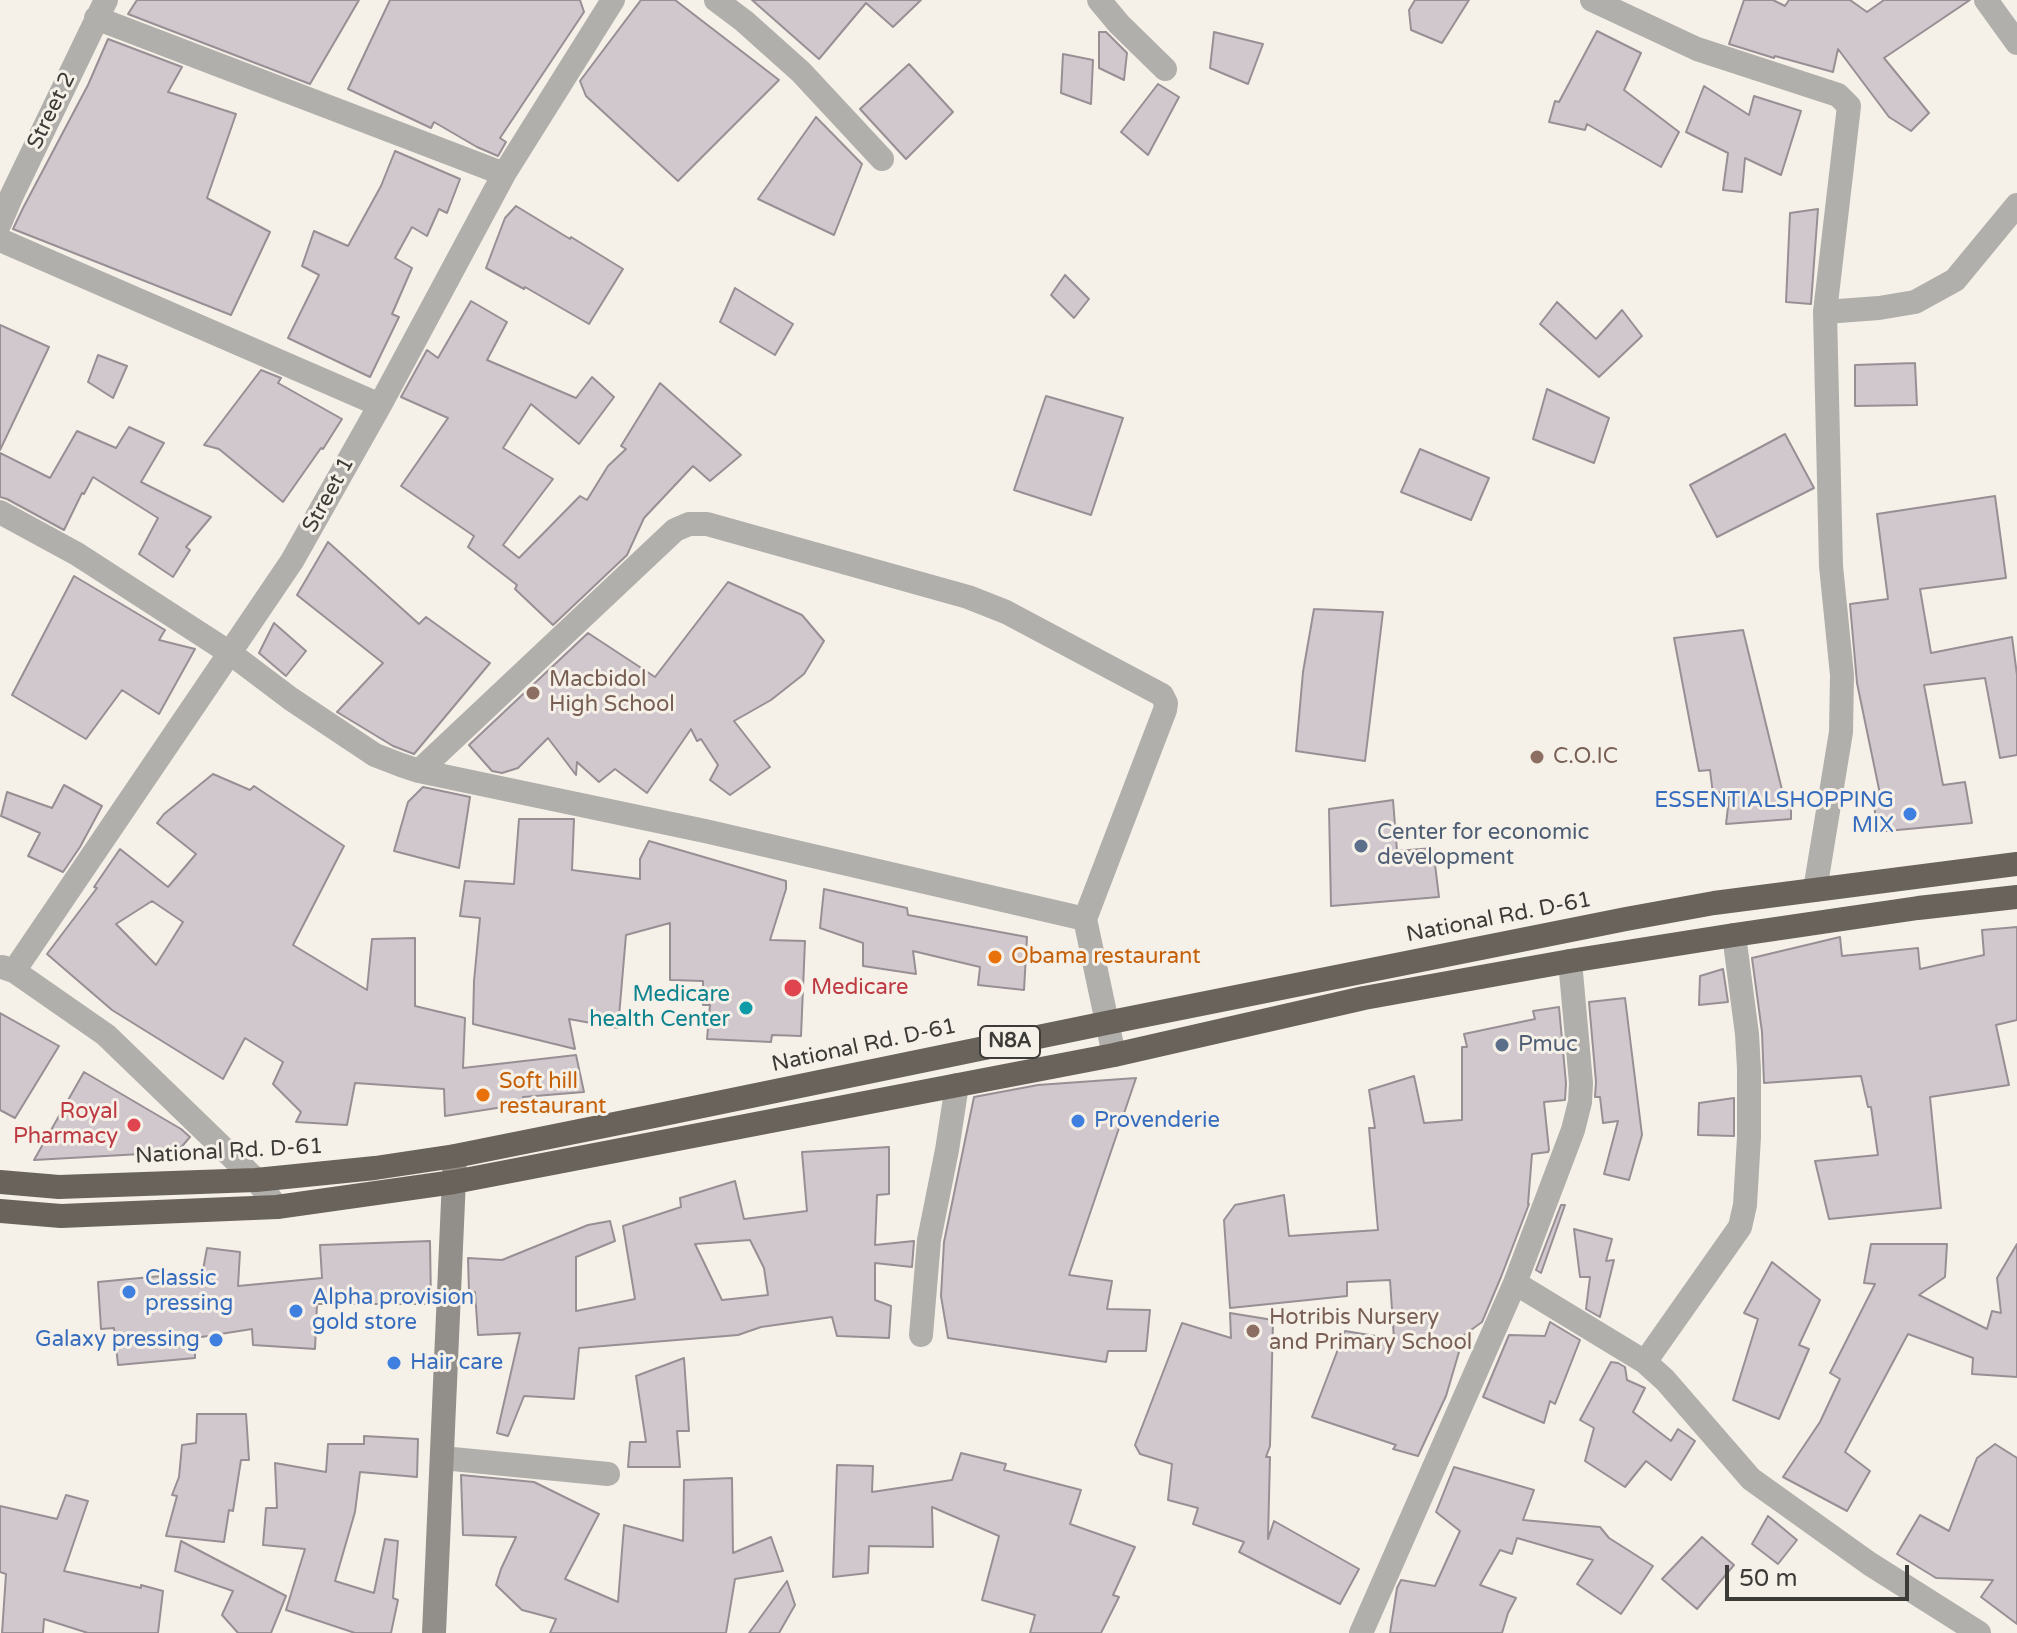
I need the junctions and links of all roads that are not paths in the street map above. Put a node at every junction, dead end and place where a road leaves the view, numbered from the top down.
1 (613, 0) edge
2 (716, 0) edge
3 (1099, 0) edge
4 (1592, 0) edge
5 (1986, 0) edge
6 (101, 9) edge
7 (2017, 43) edge
8 (1165, 69) dead end
9 (882, 159) dead end
10 (504, 174) junction
11 (2017, 205) edge
12 (0, 223) edge
13 (0, 240) edge
14 (1825, 312) junction
15 (380, 405) junction
16 (0, 512) edge
17 (230, 653) junction
18 (419, 771) junction
19 (2017, 864) edge
20 (1815, 890) junction
21 (2017, 897) edge
22 (1085, 919) junction
23 (1734, 935) junction
24 (1570, 961) junction
25 (7, 969) edge
26 (1106, 1023) junction
27 (1114, 1055) junction
28 (957, 1085) junction
29 (455, 1156) junction
30 (256, 1180) junction
31 (0, 1182) edge
32 (454, 1182) junction
33 (277, 1207) junction
34 (0, 1211) edge
35 (1515, 1283) junction
36 (921, 1335) dead end
37 (1645, 1362) junction
38 (442, 1458) junction
39 (608, 1474) dead end
40 (434, 1633) edge
41 (1361, 1633) edge
42 (1979, 1633) edge

1 - 10 street, Street 1
2 - 9 street
3 - 8 street
4 - 14 street
5 - 7 street
6 - 10 street
6 - 12 street, Street 2
10 - 15 street, Street 1
11 - 14 street
13 - 15 street
14 - 20 street
15 - 17 street, Street 1
16 - 17 street
17 - 18 street
17 - 25 street, Street 1
18 - 22 street
18 - 22 street
19 - 20 highway, National Rd. D-61 / N8A
20 - 26 highway, National Rd. D-61 / N8A
21 - 23 highway, N8A
22 - 26 street
23 - 24 highway, N8A
23 - 37 street
24 - 27 highway, N8A
24 - 35 street
25 - 30 street
26 - 27 street
26 - 29 highway, National Rd. D-61 / N8A
27 - 28 highway, N8A
28 - 32 highway, N8A
28 - 36 street
29 - 30 highway, National Rd. D-61 / N8A
29 - 32 street
30 - 31 highway, National Rd. D-61 / N8A
30 - 33 street
32 - 33 highway, N8A
32 - 38 street
33 - 34 highway, N8A
35 - 37 street
35 - 41 street
37 - 42 street
38 - 39 street
38 - 40 street

